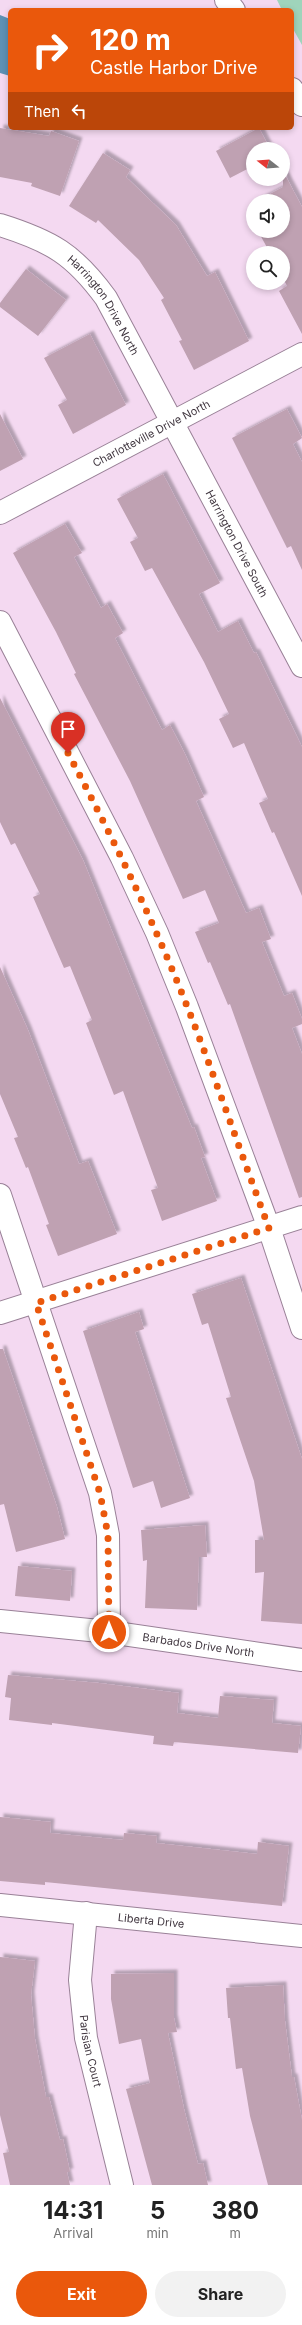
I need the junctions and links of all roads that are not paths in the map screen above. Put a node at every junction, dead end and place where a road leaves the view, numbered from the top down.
1 (226, 0) edge
2 (232, 8) edge
3 (294, 92) edge
4 (302, 105) edge
5 (0, 225) edge
6 (302, 354) edge
7 (170, 423) junction
8 (0, 513) edge
9 (0, 622) edge
10 (302, 666) edge
11 (0, 1195) edge
12 (302, 1217) edge
13 (269, 1228) junction
14 (36, 1303) junction
15 (0, 1313) edge
16 (302, 1328) edge
17 (0, 1621) edge
18 (109, 1632) junction
19 (302, 1660) edge
20 (0, 1905) edge
21 (86, 1914) junction
22 (302, 1936) edge
23 (122, 2185) edge

1 - 2 street
3 - 4 street
5 - 7 street, Harrington Drive North
6 - 7 street, Charlotteville Drive North
7 - 8 street, Charlotteville Drive North
7 - 10 street, Harrington Drive South
9 - 13 street
11 - 14 street
12 - 13 street
13 - 14 street
13 - 16 street
14 - 15 street
14 - 18 street
17 - 18 street, Barbados Drive North
18 - 19 street, Barbados Drive North
20 - 21 street, Liberta Drive
21 - 22 street, Liberta Drive
21 - 23 street, Parisian Court

